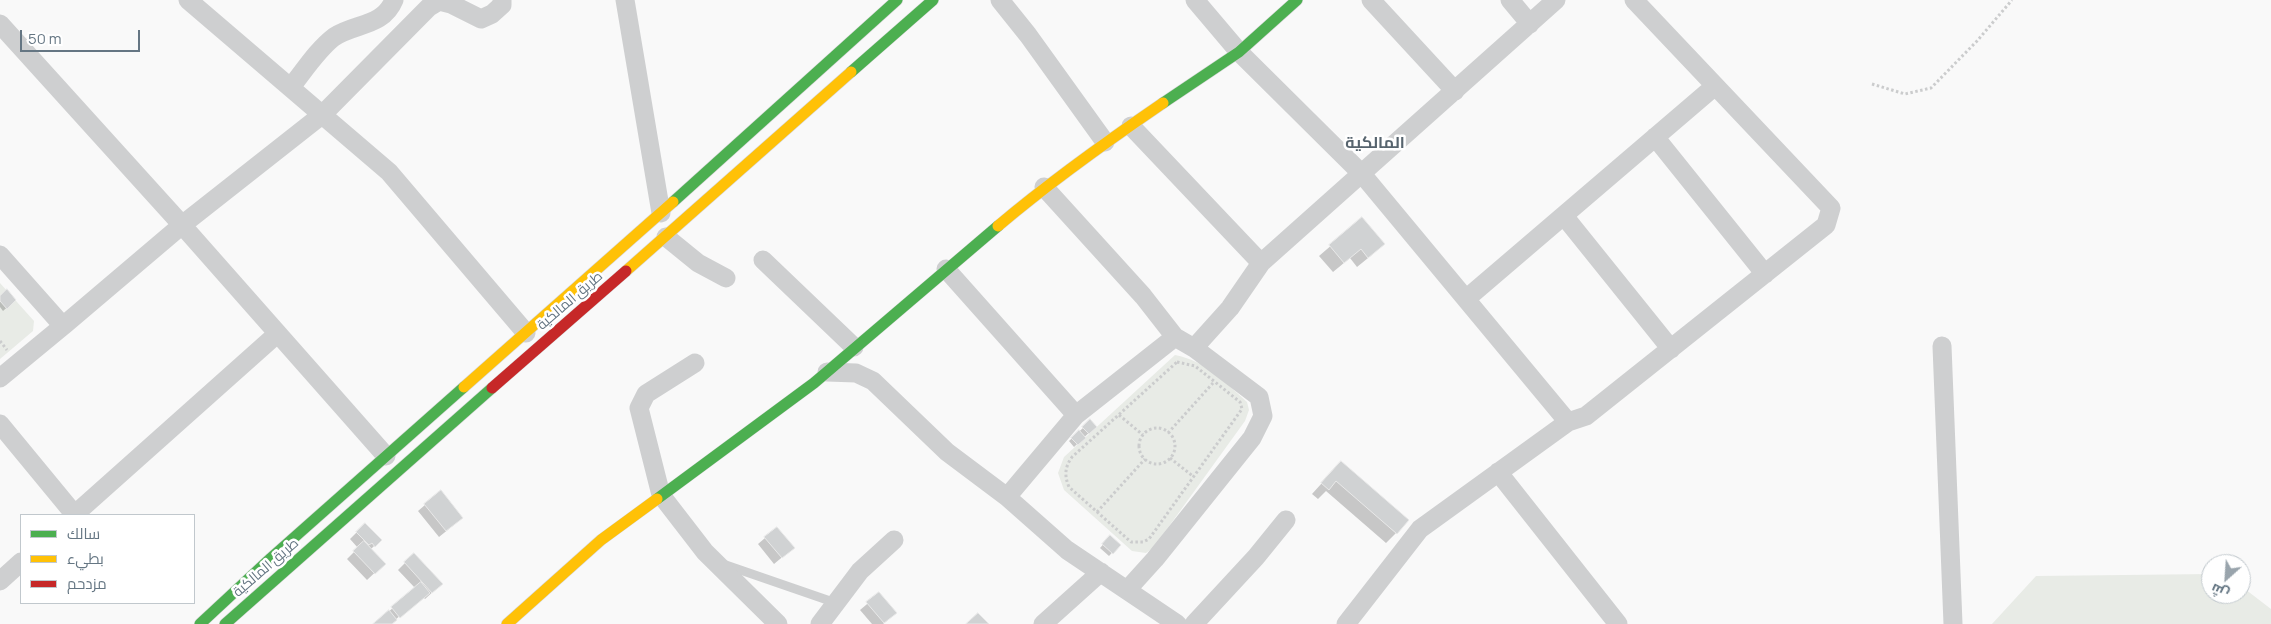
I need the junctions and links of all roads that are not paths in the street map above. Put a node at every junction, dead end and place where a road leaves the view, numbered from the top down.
1 (188, 0) edge
2 (394, 0) edge
3 (502, 0) edge
4 (625, 0) edge
5 (897, 0) edge
6 (933, 0) edge
7 (1000, 0) edge
8 (1194, 0) edge
9 (1297, 0) edge
10 (1371, 0) edge
11 (1510, 0) edge
12 (1556, 0) edge
13 (1634, 0) edge
14 (0, 24) edge
15 (1530, 24) junction
16 (1239, 52) junction
17 (830, 59) junction
18 (846, 78) junction
19 (1715, 86) junction
20 (290, 88) junction
21 (1454, 91) junction
22 (323, 114) junction
23 (1131, 126) junction
24 (1655, 137) junction
25 (1105, 142) junction
26 (1362, 174) junction
27 (1044, 187) junction
28 (661, 212) junction
29 (1564, 216) junction
30 (182, 225) junction
31 (666, 237) junction
32 (0, 255) edge
33 (763, 260) dead end
34 (1261, 263) junction
35 (946, 269) junction
36 (1765, 274) junction
37 (726, 278) dead end
38 (1466, 299) junction
39 (63, 326) junction
40 (526, 333) junction
41 (277, 334) junction
42 (1175, 337) junction
43 (1942, 346) dead end
44 (854, 347) junction
45 (1194, 348) junction
46 (1671, 349) junction
47 (500, 356) junction
48 (696, 363) dead end
49 (512, 372) junction
50 (826, 372) junction
51 (0, 378) edge
52 (1076, 416) junction
53 (1568, 422) junction
54 (0, 424) edge
55 (386, 456) junction
56 (398, 471) junction
57 (1498, 472) junction
58 (661, 495) junction
59 (1007, 497) junction
60 (73, 514) edge
61 (75, 514) edge
62 (1286, 520) dead end
63 (894, 540) dead end
64 (271, 558) junction
65 (714, 561) junction
66 (20, 563) edge
67 (1101, 572) junction
68 (284, 573) junction
69 (0, 582) edge
70 (1127, 590) junction
71 (836, 603) junction
72 (200, 624) edge
73 (225, 624) edge
74 (507, 624) edge
75 (778, 624) edge
76 (820, 624) edge
77 (1043, 624) edge
78 (1177, 624) edge
79 (1194, 624) edge
80 (1346, 624) edge
81 (1618, 624) edge
82 (1953, 624) edge

1 - 20 street
2 - 20 street
3 - 22 street
4 - 28 street
5 - 17 main road, طريق المالكية
6 - 18 main road, طريق المالكية
7 - 25 street
8 - 16 street
9 - 16 main road
10 - 21 street
11 - 15 street
12 - 15 street
13 - 19 street
14 - 30 street
15 - 21 street
16 - 23 main road
16 - 26 street
17 - 18 main road
17 - 28 main road, طريق المالكية
18 - 31 main road, طريق المالكية
19 - 24 street
19 - 36 street
20 - 22 street
21 - 26 street
22 - 30 street
22 - 40 street
23 - 25 main road
23 - 34 street
24 - 29 street
24 - 36 street
25 - 27 main road
26 - 34 street
26 - 38 street
27 - 35 main road
27 - 42 street
28 - 40 main road, طريق المالكية
29 - 38 street
29 - 46 street
30 - 39 street
30 - 41 street
31 - 37 street
31 - 49 main road, طريق المالكية
32 - 39 street
33 - 44 street
34 - 45 street
35 - 44 main road
35 - 52 street
36 - 46 street
38 - 53 street
39 - 51 street
40 - 47 main road, طريق المالكية
41 - 55 street
41 - 61 street
42 - 45 street
42 - 52 street
43 - 82 street
44 - 50 main road
45 - 70 street
46 - 53 street
47 - 49 main road
47 - 55 main road, طريق المالكية
48 - 58 street
49 - 56 main road, طريق المالكية
50 - 58 main road
50 - 59 street
52 - 59 street
53 - 57 street
54 - 60 street
55 - 56 main road
55 - 64 main road, طريق المالكية
56 - 68 main road, طريق المالكية
57 - 80 street
57 - 81 street
58 - 65 street
58 - 74 main road
59 - 67 street
62 - 79 street
63 - 71 street
64 - 68 main road
64 - 72 main road, طريق المالكية
65 - 71 lane
65 - 75 street
66 - 69 street
67 - 70 street
67 - 77 street
68 - 73 main road, طريق المالكية
70 - 78 street
71 - 76 street

